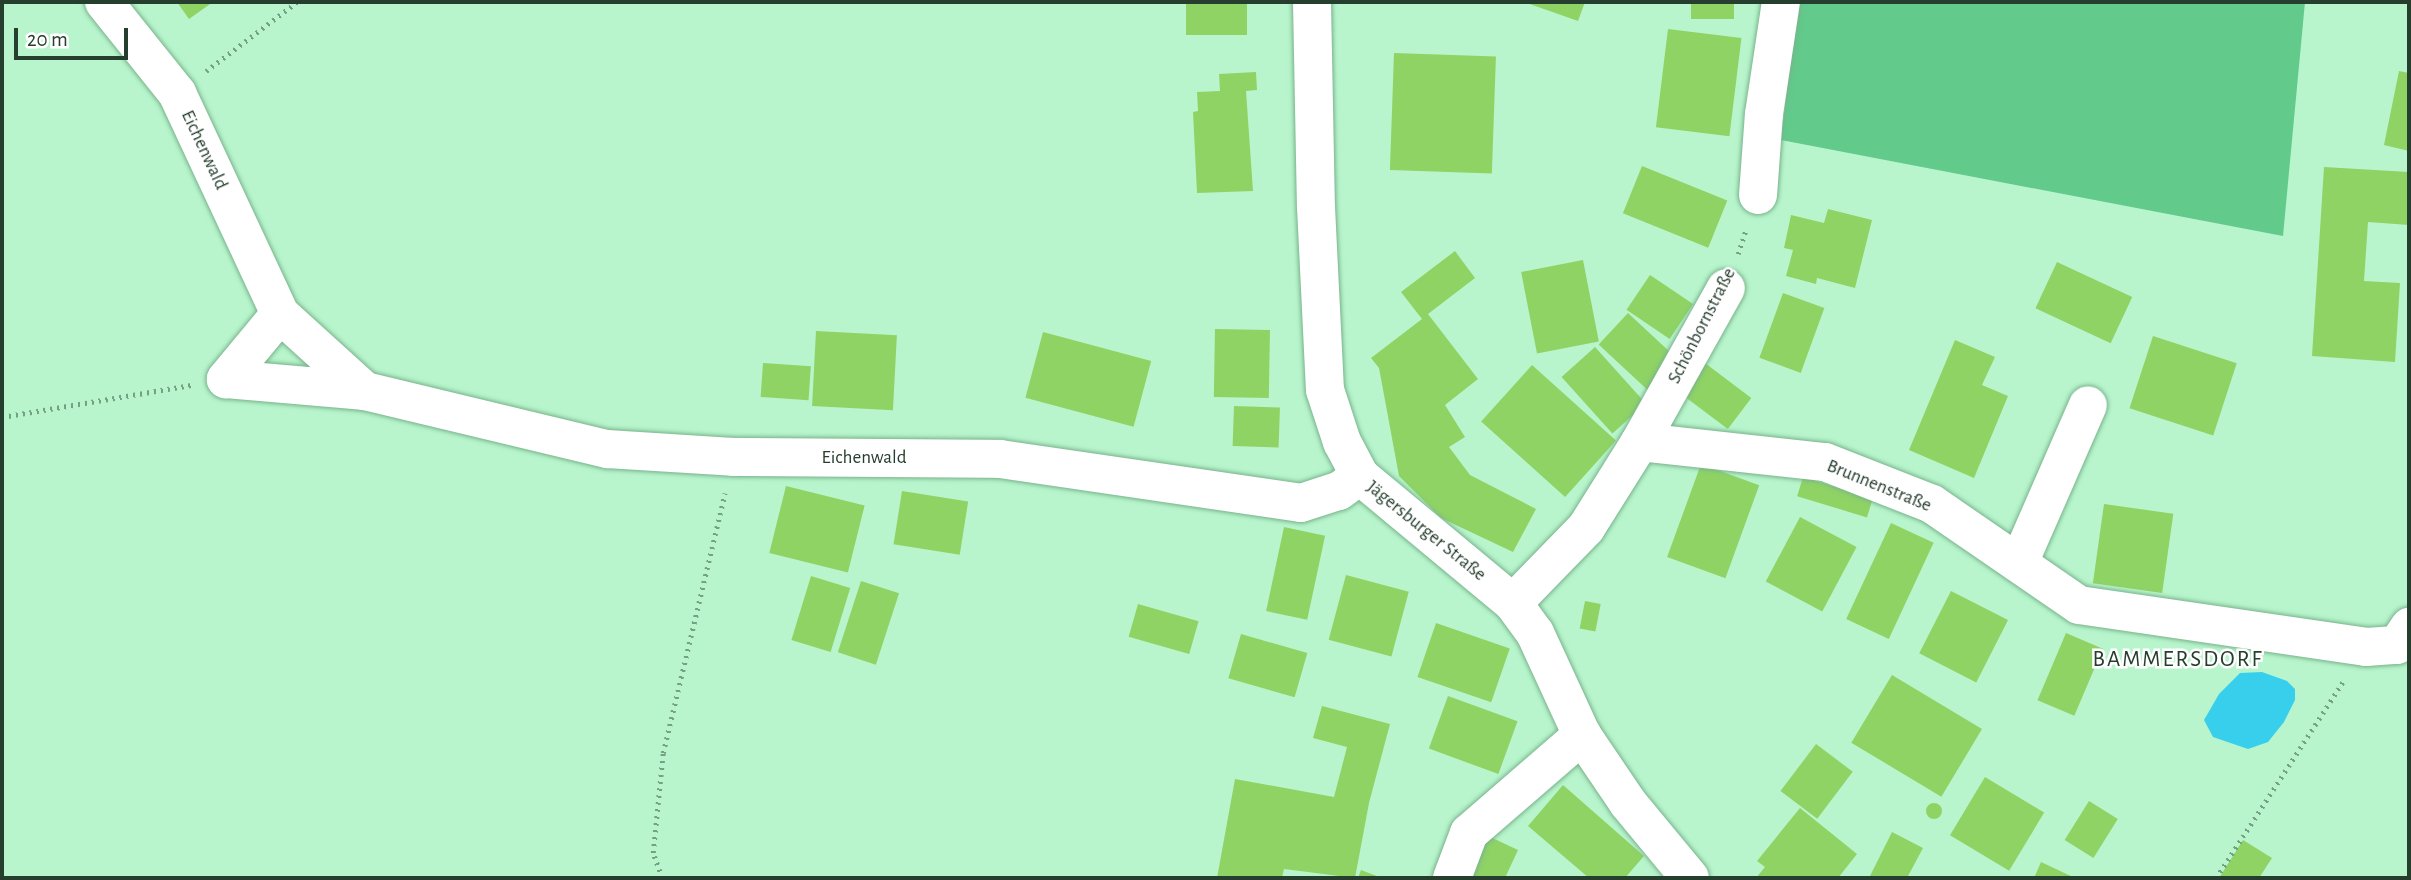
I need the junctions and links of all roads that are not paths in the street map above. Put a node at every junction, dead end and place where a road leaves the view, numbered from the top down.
1 (104, 2) edge
2 (1312, 2) edge
3 (1781, 2) edge
4 (1758, 195) road end
5 (1726, 288) road end
6 (280, 314) junction
7 (365, 391) junction
8 (2088, 405) dead end
9 (1640, 442) junction
10 (1360, 476) junction
11 (2019, 563) junction
12 (1513, 603) junction
13 (2391, 640) edge
14 (1583, 735) junction
15 (1452, 878) edge
16 (1690, 878) edge

1 - 6 street, Eichenwald
2 - 10 street, Jägersburger Straße
3 - 4 street
5 - 9 street, Schönbornstraße
6 - 7 street, Eichenwald
6 - 7 street, Eichenwald
7 - 10 street, Eichenwald
8 - 11 street
9 - 11 street, Brunnenstraße
9 - 12 street, Schönbornstraße
10 - 12 street, Jägersburger Straße
11 - 13 street, Brunnenstraße
12 - 14 street, Jägersburger Straße
14 - 15 street
14 - 16 street, Jägersburger Straße

